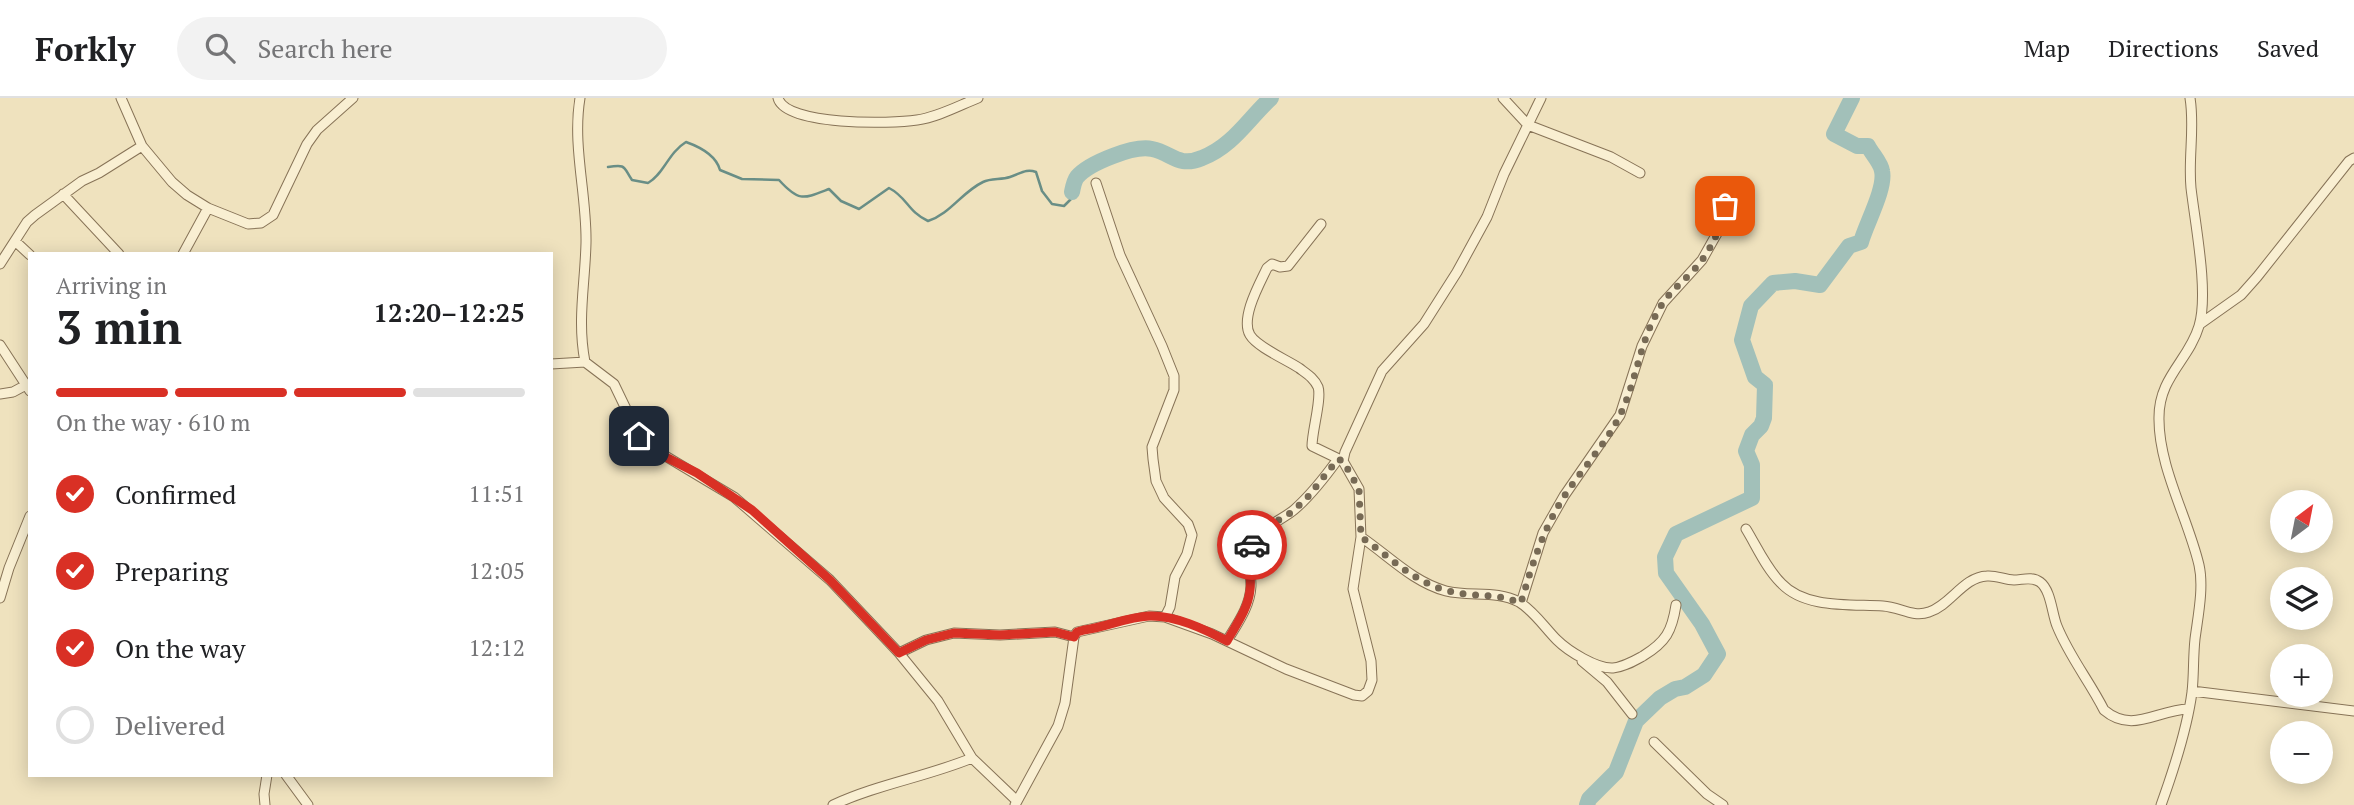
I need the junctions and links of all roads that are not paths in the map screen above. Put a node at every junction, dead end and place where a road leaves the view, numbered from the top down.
1 (121, 98) edge
2 (353, 98) edge
3 (580, 98) edge
4 (778, 98) edge
5 (978, 98) edge
6 (1503, 98) edge
7 (1541, 98) edge
8 (2190, 98) edge
9 (1528, 125) junction
10 (142, 146) junction
11 (2354, 158) edge
12 (1640, 173) dead end
13 (1096, 183) dead end
14 (63, 194) junction
15 (1725, 206) dead end
16 (208, 208) junction
17 (1321, 224) dead end
18 (15, 241) junction
19 (117, 252) edge
20 (184, 252) edge
21 (28, 253) edge
22 (0, 264) edge
23 (2200, 324) junction
24 (0, 345) edge
25 (585, 362) junction
26 (553, 363) edge
27 (28, 388) edge
28 (0, 394) edge
29 (1340, 460) junction
30 (28, 521) edge
31 (1746, 529) dead end
32 (1361, 537) junction
33 (0, 598) edge
34 (1521, 603) junction
35 (1676, 605) dead end
36 (1165, 617) junction
37 (1074, 637) junction
38 (1227, 641) junction
39 (1570, 651) junction
40 (899, 653) junction
41 (2192, 691) junction
42 (2188, 709) junction
43 (2354, 711) edge
44 (1632, 714) dead end
45 (1654, 742) dead end
46 (972, 758) junction
47 (267, 777) edge
48 (287, 777) edge
49 (1016, 803) edge
50 (265, 805) edge
51 (308, 805) edge
52 (833, 805) edge
53 (1723, 805) edge
54 (2161, 805) edge

1 - 10 street
2 - 16 street
3 - 25 street
4 - 5 street
6 - 9 street
7 - 9 street
8 - 23 street
9 - 12 street
9 - 29 street
10 - 14 street
10 - 16 street
11 - 23 street
13 - 36 street
14 - 18 street
14 - 19 street
15 - 34 street
16 - 20 street
17 - 29 street
18 - 21 street
18 - 22 street
23 - 41 street
24 - 27 street
25 - 26 street
25 - 40 street
27 - 28 street
29 - 32 street
29 - 38 street
30 - 33 street
31 - 42 street
32 - 34 street
32 - 38 street
34 - 39 street
35 - 39 street
36 - 37 street
36 - 38 street
37 - 40 street
37 - 49 street
39 - 44 street
40 - 46 street
41 - 42 street
41 - 43 street
42 - 54 street
45 - 53 street
46 - 49 street
46 - 52 street
47 - 50 street
48 - 51 street

